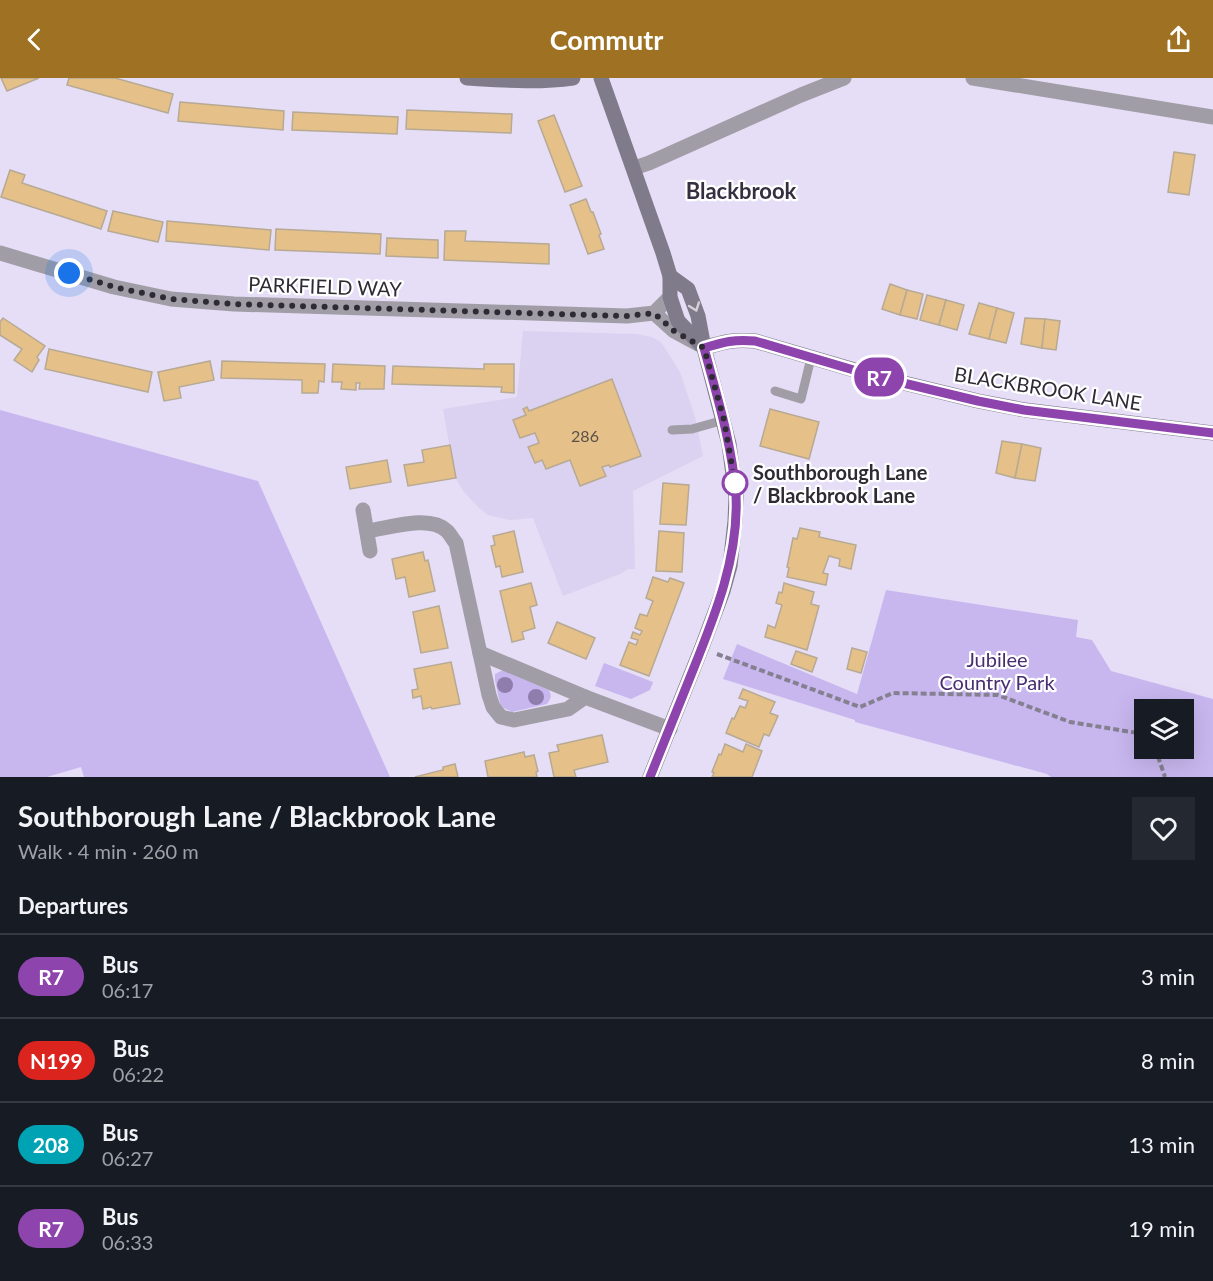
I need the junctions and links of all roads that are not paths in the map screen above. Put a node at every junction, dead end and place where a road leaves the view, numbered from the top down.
1 (467, 78) edge
2 (573, 78) edge
3 (601, 78) edge
4 (844, 78) edge
5 (972, 78) edge
6 (1213, 117) edge
7 (634, 168) junction
8 (0, 253) edge
9 (670, 276) junction
10 (670, 297) junction
11 (654, 313) junction
12 (704, 348) junction
13 (811, 358) junction
14 (775, 391) dead end
15 (724, 420) junction
16 (672, 430) dead end
17 (1213, 433) edge
18 (363, 510) dead end
19 (367, 531) junction
20 (370, 551) dead end
21 (480, 653) junction
22 (585, 697) junction
23 (670, 729) junction
24 (650, 777) edge

1 - 2 street
3 - 7 street
4 - 7 street
5 - 6 street
7 - 9 street
8 - 11 street, PARKFIELD WAY
9 - 10 street
9 -> 12 street
10 - 11 street
10 - 12 street
11 - 12 street
12 - 13 street, BLACKBROOK LANE
12 - 15 street
13 - 14 lane
13 - 17 street, BLACKBROOK LANE
15 - 16 lane
15 - 23 street
18 - 19 street
19 - 20 street
19 - 21 street
21 - 22 street
21 - 22 street
22 - 23 street
23 - 24 street

